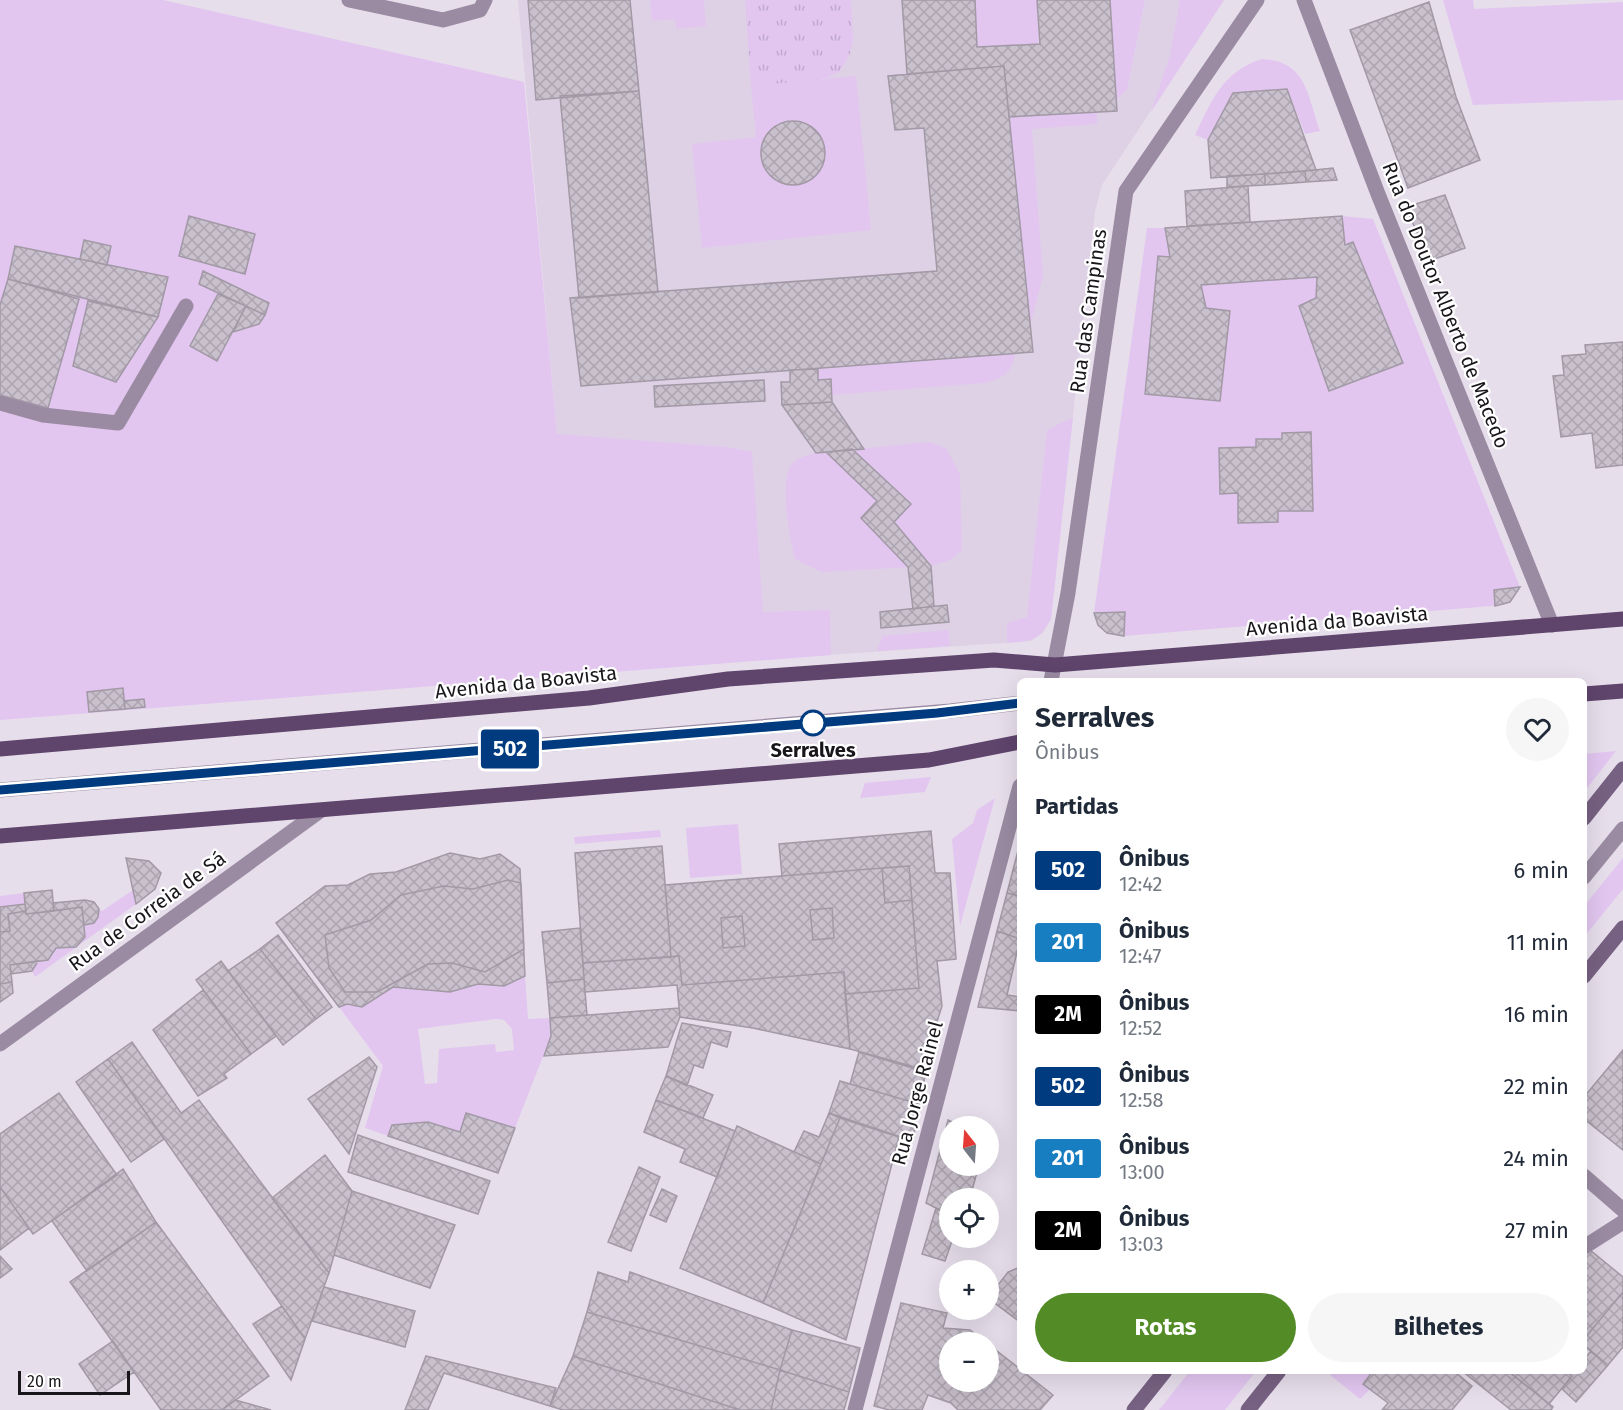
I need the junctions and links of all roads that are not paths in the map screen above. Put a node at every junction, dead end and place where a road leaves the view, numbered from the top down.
1 (350, 0) edge
2 (485, 0) edge
3 (1257, 0) edge
4 (1304, 0) edge
5 (186, 306) dead end
6 (0, 403) edge
7 (1623, 619) edge
8 (1552, 624) junction
9 (1055, 666) junction
10 (1052, 678) edge
11 (1623, 691) edge
12 (1587, 694) edge
13 (1017, 703) edge
14 (1017, 743) edge
15 (0, 749) edge
16 (1623, 769) edge
17 (0, 790) edge
18 (1017, 796) edge
19 (320, 811) junction
20 (1587, 814) edge
21 (1623, 829) edge
22 (0, 836) edge
23 (1587, 873) edge
24 (1623, 928) edge
25 (1587, 972) edge
26 (0, 1044) edge
27 (1587, 1179) edge
28 (1623, 1210) edge
29 (1623, 1222) edge
30 (1587, 1245) edge
31 (1163, 1374) edge
32 (1277, 1374) edge
33 (855, 1410) edge
34 (1134, 1410) edge
35 (1248, 1410) edge

1 - 2 street
3 - 9 street, Rua das Campinas
4 - 8 street, Rua do Doutor Alberto de Macedo
5 - 6 street
7 - 8 main road, Avenida da Boavista
8 - 9 main road, Avenida da Boavista
9 - 10 street
9 - 15 main road, Avenida da Boavista
11 - 12 main road
13 - 17 street
14 - 19 main road
16 - 20 main road
18 - 33 street, Rua Jorge Rainel
19 - 22 main road
19 - 26 street, Rua de Correia de Sá
21 - 23 street
24 - 25 main road
27 - 28 street
29 - 30 street
31 - 34 main road
32 - 35 main road

